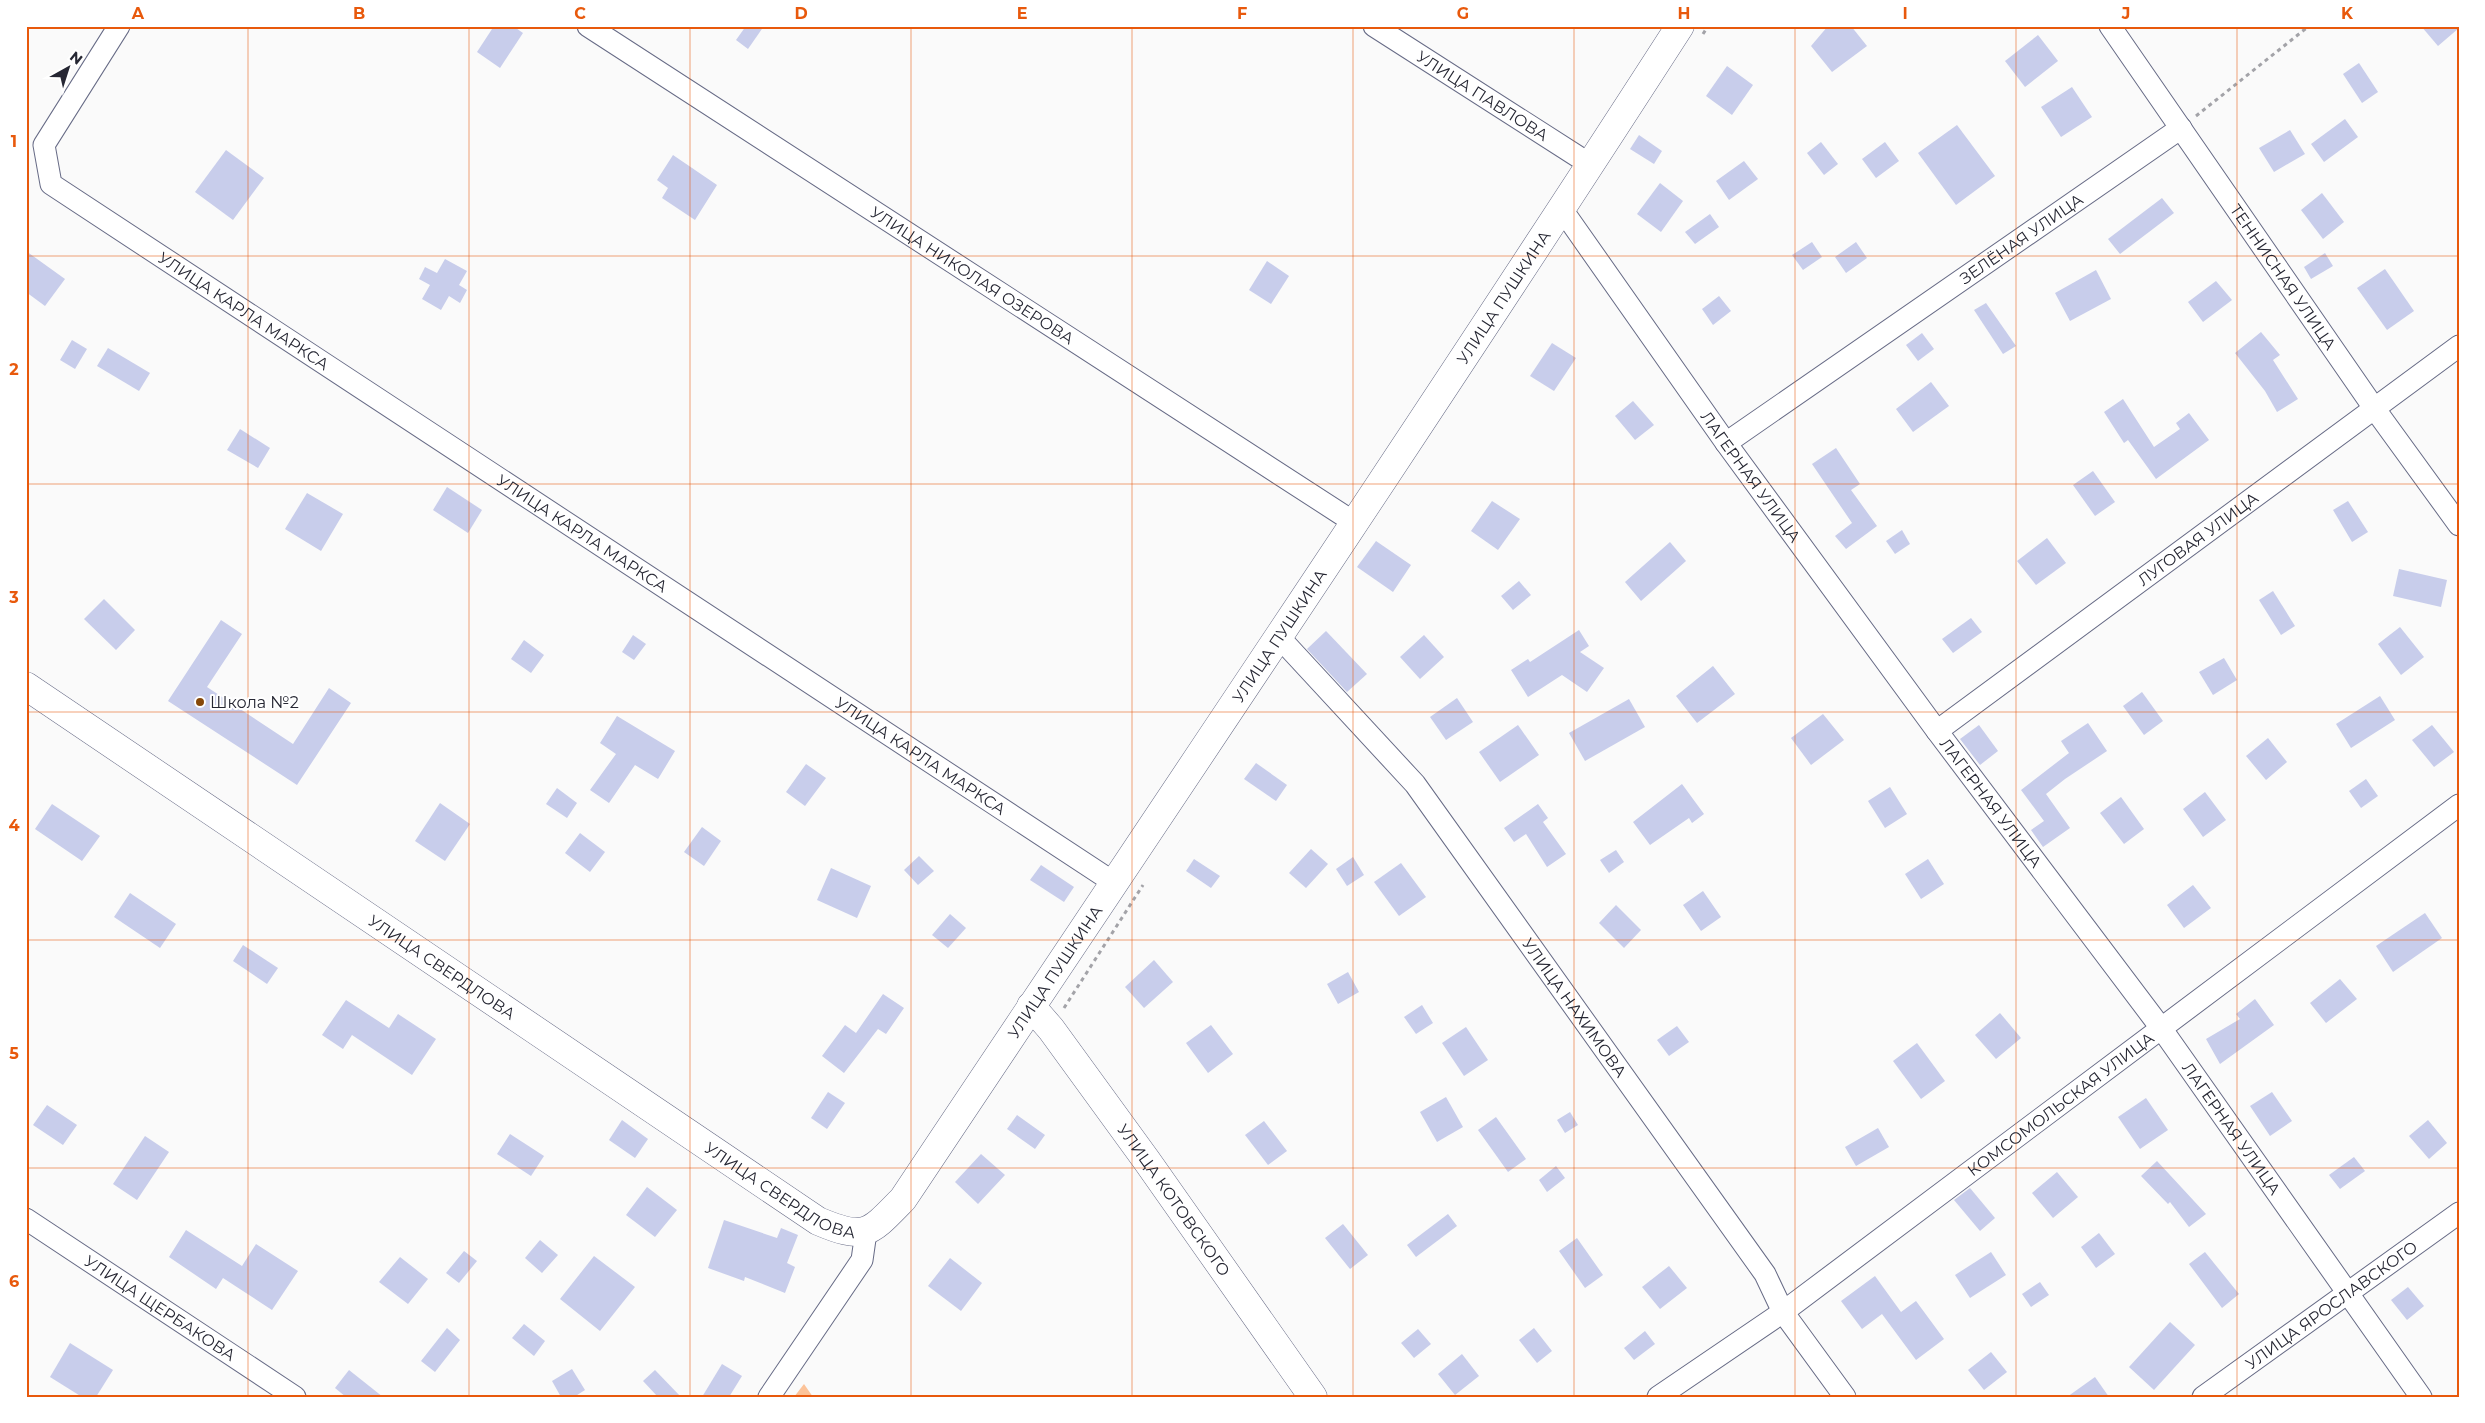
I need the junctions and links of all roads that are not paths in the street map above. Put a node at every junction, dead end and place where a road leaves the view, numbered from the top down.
1 (119, 26) edge
2 (588, 26) edge
3 (1374, 26) edge
4 (1680, 26) edge
5 (2110, 26) edge
6 (2181, 128) junction
7 (1591, 165) junction
8 (1561, 208) junction
9 (2459, 346) edge
10 (2374, 408) junction
11 (1726, 444) junction
12 (1355, 523) junction
13 (2459, 526) edge
14 (1279, 638) junction
15 (26, 686) edge
16 (1937, 731) junction
17 (2459, 805) edge
18 (1113, 882) junction
19 (1031, 1006) junction
20 (2161, 1028) junction
21 (2459, 1213) edge
22 (26, 1219) edge
23 (866, 1232) junction
24 (2348, 1291) junction
25 (1783, 1312) junction
26 (295, 1397) edge
27 (769, 1397) edge
28 (1313, 1397) edge
29 (1658, 1397) edge
30 (1845, 1397) edge
31 (2203, 1397) edge
32 (2421, 1397) edge

1 - 18 street, УЛИЦА КАРЛА МАРКСА
2 - 12 street, УЛИЦА НИКОЛАЯ ОЗЕРОВА
3 - 7 street, УЛИЦА ПАВЛОВА
4 - 7 main road, УЛИЦА ПУШКИНА
5 - 6 street, ТЕННИСНАЯ УЛИЦА
6 - 10 street, ТЕННИСНАЯ УЛИЦА
6 - 11 street, ЗЕЛЁНАЯ УЛИЦА
7 - 8 main road, УЛИЦА ПУШКИНА
8 - 11 street, ЛАГЕРНАЯ УЛИЦА
8 - 12 main road, УЛИЦА ПУШКИНА
9 - 10 street, ЛУГОВАЯ УЛИЦА
10 - 13 street, ТЕННИСНАЯ УЛИЦА
10 - 16 street, ЛУГОВАЯ УЛИЦА
11 - 16 street, ЛАГЕРНАЯ УЛИЦА
12 - 14 main road, УЛИЦА ПУШКИНА
14 - 18 main road, УЛИЦА ПУШКИНА
14 - 25 street, УЛИЦА НАХИМОВА
15 - 23 main road, УЛИЦА СВЕРДЛОВА
16 - 20 street, ЛАГЕРНАЯ УЛИЦА
17 - 20 street, КОМСОМОЛЬСКАЯ УЛИЦА
18 - 19 main road, УЛИЦА ПУШКИНА
19 - 23 main road, УЛИЦА ПУШКИНА
19 - 28 main road, УЛИЦА КОТОВСКОГО
20 - 24 street, ЛАГЕРНАЯ УЛИЦА
20 - 25 street, КОМСОМОЛЬСКАЯ УЛИЦА
21 - 24 street, УЛИЦА ЯРОСЛАВСКОГО
22 - 26 street, УЛИЦА ЩЕРБАКОВА
23 - 27 street
24 - 31 street, УЛИЦА ЯРОСЛАВСКОГО
24 - 32 street, ЛАГЕРНАЯ УЛИЦА
25 - 29 street, КОМСОМОЛЬСКАЯ УЛИЦА
25 - 30 street, УЛИЦА НАХИМОВА

